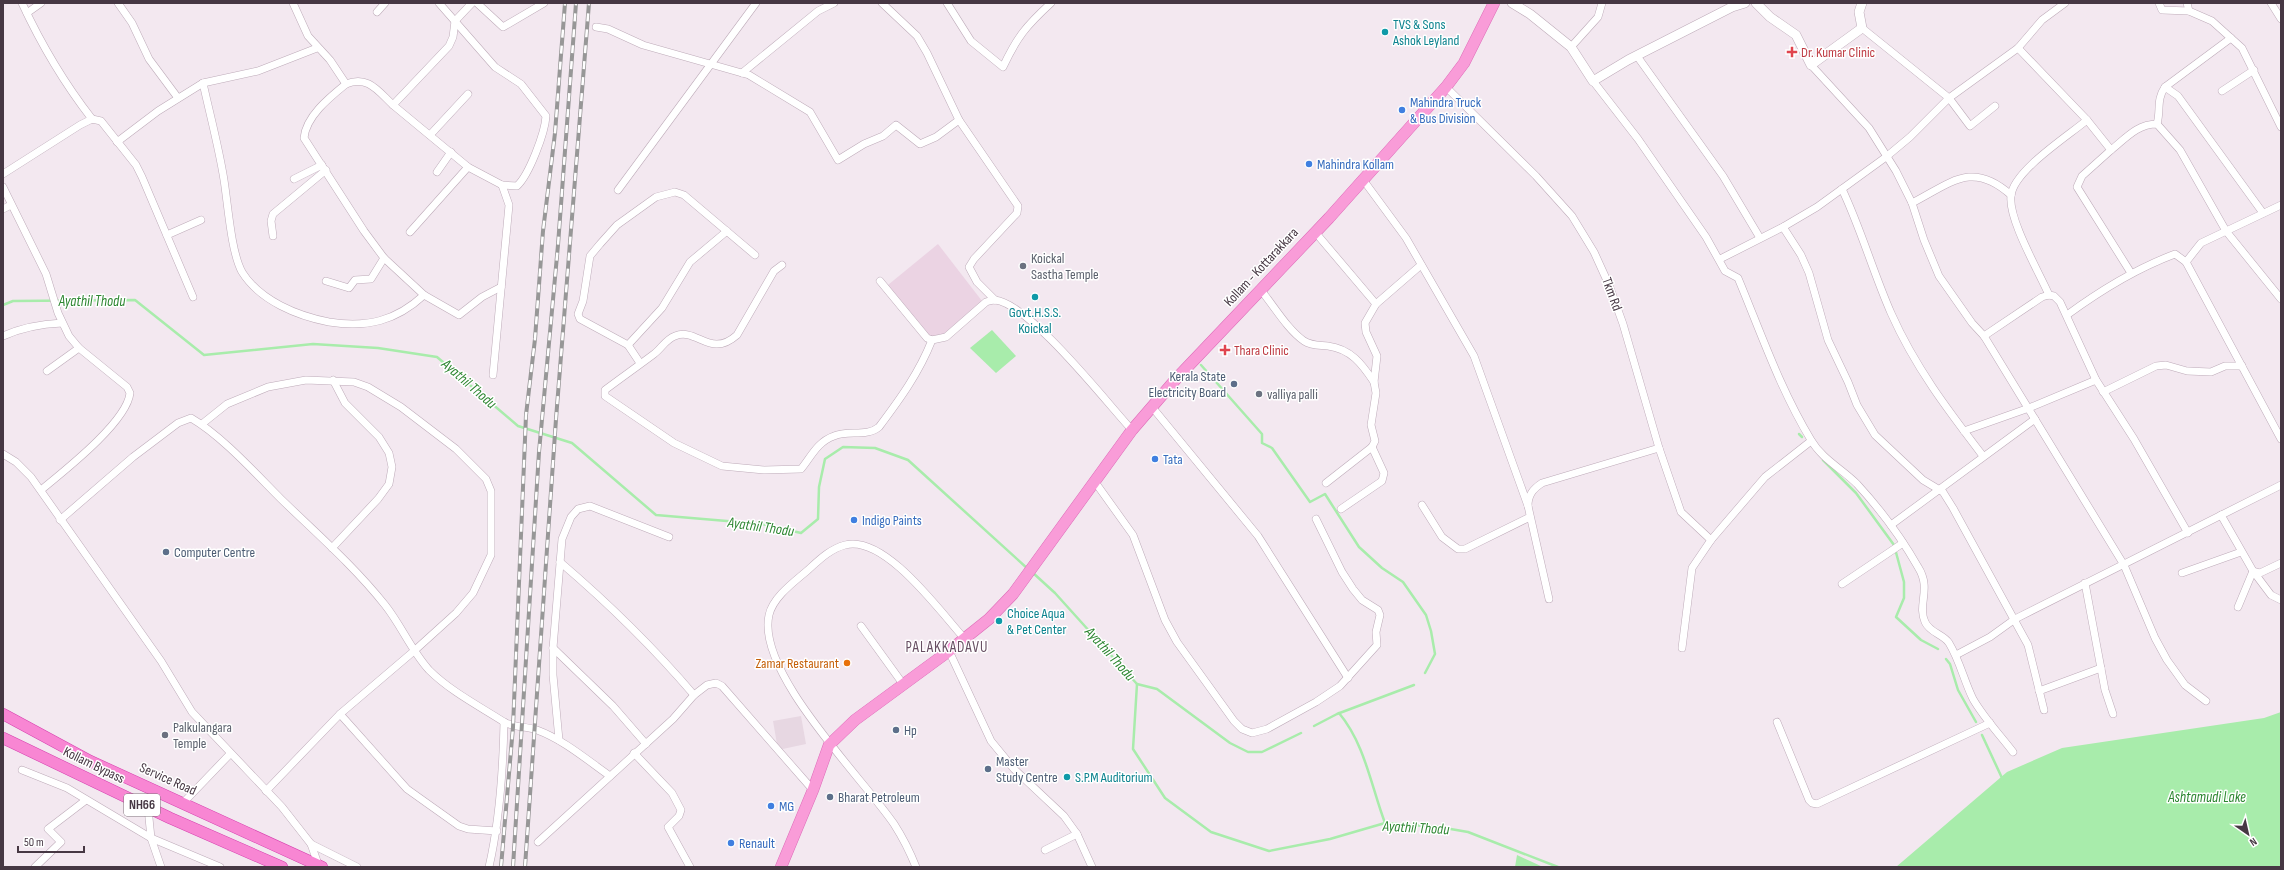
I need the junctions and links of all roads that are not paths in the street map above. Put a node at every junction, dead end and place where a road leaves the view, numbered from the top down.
1 (22, 3) edge
2 (41, 3) edge
3 (118, 3) edge
4 (293, 3) edge
5 (385, 3) edge
6 (439, 3) edge
7 (472, 3) edge
8 (477, 3) edge
9 (544, 3) edge
10 (756, 3) edge
11 (834, 3) edge
12 (882, 3) edge
13 (947, 3) edge
14 (1051, 3) edge
15 (1494, 3) edge
16 (1512, 3) edge
17 (1602, 3) edge
18 (1745, 3) edge
19 (1756, 3) edge
20 (1862, 3) edge
21 (2065, 3) edge
22 (2158, 3) edge
23 (2187, 3) edge
24 (2271, 3) edge
25 (2189, 11) junction
26 (377, 12) dead end
27 (27, 14) junction
28 (2281, 19) edge
29 (455, 22) junction
30 (596, 27) dead end
31 (1862, 28) junction
32 (2231, 38) junction
33 (1571, 47) junction
34 (317, 48) junction
35 (2018, 48) junction
36 (1637, 56) junction
37 (708, 65) junction
38 (1810, 66) junction
39 (2254, 70) junction
40 (742, 73) junction
41 (1593, 81) junction
42 (203, 83) junction
43 (346, 84) junction
44 (1446, 87) junction
45 (2165, 87) junction
46 (2222, 91) dead end
47 (468, 94) dead end
48 (178, 98) junction
49 (1949, 98) junction
50 (393, 105) junction
51 (1995, 106) dead end
52 (92, 119) junction
53 (959, 120) junction
54 (2087, 120) junction
55 (2157, 124) junction
56 (2281, 127) edge
57 (430, 135) junction
58 (117, 142) junction
59 (2111, 150) junction
60 (451, 152) junction
61 (1886, 157) junction
62 (324, 168) junction
63 (468, 168) junction
64 (437, 172) dead end
65 (3, 174) edge
66 (294, 179) dead end
67 (1364, 180) junction
68 (502, 185) junction
69 (3, 187) edge
70 (1842, 189) junction
71 (618, 190) dead end
72 (2011, 195) junction
73 (1912, 203) junction
74 (11, 205) junction
75 (2281, 205) edge
76 (3, 209) edge
77 (2263, 213) junction
78 (201, 220) dead end
79 (1783, 227) junction
80 (727, 231) junction
81 (2226, 231) junction
82 (410, 232) dead end
83 (1315, 232) junction
84 (167, 235) junction
85 (273, 236) dead end
86 (1760, 238) junction
87 (755, 254) dead end
88 (384, 258) junction
89 (1720, 259) junction
90 (2186, 262) junction
91 (782, 265) dead end
92 (1421, 265) junction
93 (2131, 273) junction
94 (326, 281) dead end
95 (880, 281) dead end
96 (501, 287) junction
97 (1260, 289) junction
98 (424, 295) junction
99 (2049, 295) junction
100 (193, 297) dead end
101 (2281, 299) edge
102 (995, 300) junction
103 (1376, 304) junction
104 (2067, 315) junction
105 (62, 323) junction
106 (3, 336) edge
107 (1984, 336) junction
108 (932, 340) junction
109 (628, 344) junction
110 (79, 348) junction
111 (640, 363) junction
112 (2242, 366) junction
113 (47, 371) dead end
114 (493, 375) dead end
115 (333, 380) junction
116 (2096, 380) junction
117 (1374, 382) junction
118 (2103, 392) junction
119 (1152, 407) junction
120 (2029, 408) junction
121 (2036, 419) junction
122 (202, 424) junction
123 (1132, 430) junction
124 (1964, 431) junction
125 (2281, 439) edge
126 (1811, 441) junction
127 (1372, 447) junction
128 (1659, 448) junction
129 (3, 454) edge
130 (1983, 456) junction
131 (1095, 482) junction
132 (1326, 483) dead end
133 (2281, 485) edge
134 (41, 490) junction
135 (1937, 490) junction
136 (1422, 504) dead end
137 (1528, 506) junction
138 (1341, 509) dead end
139 (2221, 515) junction
140 (1530, 517) junction
141 (1316, 519) dead end
142 (60, 520) junction
143 (1891, 525) junction
144 (2188, 533) junction
145 (668, 536) dead end
146 (1711, 540) junction
147 (1903, 543) junction
148 (332, 548) junction
149 (2241, 552) junction
150 (560, 562) junction
151 (2281, 562) edge
152 (2124, 565) junction
153 (2253, 571) junction
154 (2182, 573) dead end
155 (2085, 583) junction
156 (1842, 584) dead end
157 (1549, 599) dead end
158 (2281, 600) edge
159 (2238, 607) dead end
160 (2015, 619) junction
161 (861, 626) dead end
162 (964, 638) junction
163 (553, 648) junction
164 (1682, 648) dead end
165 (414, 651) junction
166 (949, 651) junction
167 (1956, 655) junction
168 (2100, 668) junction
169 (1348, 678) junction
170 (903, 684) junction
171 (2039, 691) junction
172 (694, 695) junction
173 (2206, 701) dead end
174 (2044, 710) dead end
175 (3, 714) edge
176 (340, 714) junction
177 (2113, 714) dead end
178 (504, 722) junction
179 (1777, 722) dead end
180 (1990, 723) junction
181 (3, 738) edge
182 (559, 740) junction
183 (646, 744) junction
184 (829, 745) junction
185 (2014, 752) dead end
186 (634, 753) junction
187 (230, 754) junction
188 (22, 770) dead end
189 (610, 776) junction
190 (813, 790) junction
191 (266, 791) junction
192 (86, 800) junction
193 (183, 803) junction
194 (148, 808) junction
195 (497, 831) junction
196 (1077, 834) junction
197 (151, 838) junction
198 (538, 842) dead end
199 (311, 844) junction
200 (1045, 850) dead end
201 (320, 866) edge
202 (35, 867) edge
203 (161, 867) edge
204 (220, 867) edge
205 (282, 867) edge
206 (357, 867) edge
207 (489, 867) edge
208 (690, 867) edge
209 (780, 867) edge
210 (916, 867) edge
211 (1092, 867) edge

1 - 27 street
2 - 27 street
3 - 48 street
4 - 34 street
5 - 26 street
6 - 29 street
7 - 29 street
8 - 9 street
10 - 37 street
11 - 40 street
12 - 53 street
13 - 14 street
15 - 44 main road, Kollam - Kottarakkara
16 - 33 street
17 - 33 street
18 - 36 street
19 - 38 street
20 - 31 street
21 - 35 street
22 - 25 street
23 - 25 street
24 - 28 street
25 - 32 street
27 - 52 street
29 - 50 street
29 - 68 street
30 - 37 street
31 - 38 street
31 - 49 street
32 - 39 street
32 - 45 street
33 - 41 street
34 - 42 street
34 - 43 street
35 - 49 street
35 - 54 street
36 - 41 street
36 - 86 street
37 - 40 street
37 - 71 street
38 - 61 street
39 - 46 street
39 - 56 street
40 - 53 street
41 - 89 street
42 - 48 street
42 - 98 street
43 - 50 street
43 - 62 street
44 - 67 main road, Kollam - Kottarakkara
44 - 128 street, Tkm Rd
45 - 55 street
45 - 77 street
47 - 57 street
48 - 58 street
49 - 51 street
49 - 61 street
50 - 57 street
52 - 58 street
52 - 65 street
53 - 102 street
54 - 59 street
54 - 72 street
55 - 59 street
55 - 81 street
57 - 60 street
58 - 84 street
59 - 93 street
60 - 63 street
60 - 64 street
61 - 70 street
61 - 73 street
62 - 66 street
62 - 85 street
62 - 88 street
63 - 68 street
63 - 82 street
67 - 83 main road, Kollam - Kottarakkara
67 - 92 street
68 - 96 street
69 - 74 street
70 - 79 street
70 - 124 street
72 - 73 street
72 - 99 street
73 - 107 street
74 - 76 street
74 - 105 street
75 - 77 street
77 - 81 street
78 - 84 street
79 - 86 street
79 - 135 street
80 - 87 street
80 - 109 street
80 - 109 street
81 - 90 street
81 - 101 street
83 - 97 main road, Kollam - Kottarakkara
83 - 103 street
84 - 100 street
86 - 89 street
88 - 94 street
88 - 98 street
89 - 126 street
90 - 93 street
90 - 112 street
91 - 111 street
92 - 103 street
92 - 137 street
93 - 104 street
95 - 108 street
96 - 98 street
96 - 114 street
97 - 117 street
97 - 119 main road, Kollam - Kottarakkara
99 - 104 street
99 - 107 street
102 - 108 street
102 - 123 street
103 - 117 street
104 - 116 street
105 - 106 street
105 - 110 street
107 - 120 street
108 - 111 street
109 - 111 street
110 - 113 street
110 - 134 street
112 - 118 street
112 - 125 street
115 - 122 street
115 - 148 street
115 - 165 street
116 - 118 street
116 - 120 street
117 - 127 street
118 - 144 street
119 - 123 main road, Kollam - Kottarakkara
119 - 169 street
120 - 121 street
120 - 124 street
121 - 130 street
121 - 152 street
122 - 142 street
122 - 148 street
123 - 131 main road, Kollam - Kottarakkara
124 - 130 street
126 - 143 street
126 - 146 street
127 - 132 street
127 - 138 street
128 - 137 street
128 - 146 street, Tkm Rd
129 - 134 street
130 - 135 street
131 - 162 main road, Kollam - Kottarakkara
131 - 169 street
133 - 139 street
134 - 142 street
135 - 143 street
135 - 160 street
136 - 140 street
137 - 140 street
139 - 144 street
139 - 149 street
140 - 157 street
141 - 169 street
142 - 187 street
143 - 147 street
144 - 152 street
145 - 150 street
146 - 164 street
147 - 156 street
147 - 167 street
148 - 165 street
149 - 153 street
149 - 154 street
150 - 163 street
150 - 172 street
151 - 153 street
152 - 155 street
152 - 173 street
153 - 158 street
153 - 159 street
155 - 160 street
155 - 168 street
160 - 167 street
160 - 171 street
161 - 170 street
162 - 166 main road
162 - 184 street
163 - 182 street
163 - 183 street
165 - 176 street
165 - 178 street
166 - 170 main road
166 - 196 street
167 - 180 street
168 - 171 street
168 - 177 street
170 - 184 main road
171 - 174 street
172 - 183 street
172 - 190 street
175 - 193 highway, Service Road
176 - 191 street
176 - 195 street
178 - 182 street
178 - 195 street
179 - 180 street
180 - 185 street
181 - 194 highway, Kollam Bypass / NH66
182 - 189 street
183 - 186 street
184 - 190 main road
184 - 210 street
186 - 189 street
186 - 208 street
187 - 191 street
187 - 193 street
188 - 192 street
189 - 198 street
190 - 209 main road
191 - 199 street
192 - 197 street
192 - 202 street
193 - 201 highway, Service Road
194 - 197 street
194 - 205 highway, Kollam Bypass / NH66
195 - 207 street
196 - 200 street
196 - 211 street
197 - 203 street
197 - 204 street
199 - 201 street
199 - 206 street

